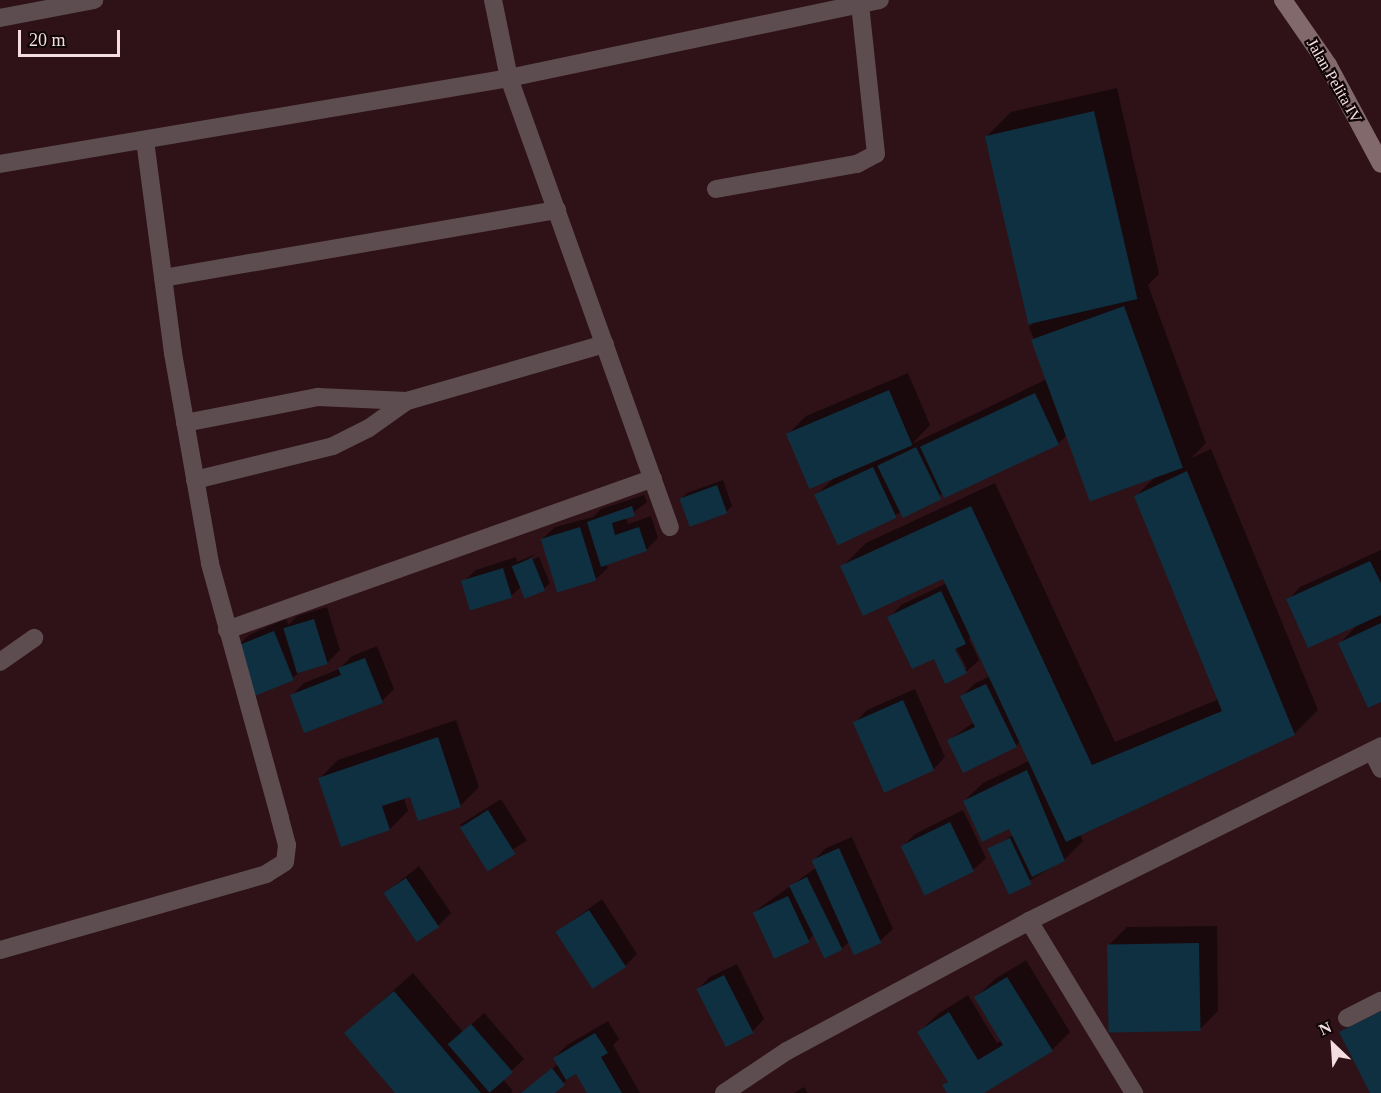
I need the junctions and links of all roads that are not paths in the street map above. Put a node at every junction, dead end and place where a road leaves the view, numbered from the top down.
1 (94, 0) edge
2 (493, 0) edge
3 (880, 0) edge
4 (1283, 0) edge
5 (860, 4) junction
6 (0, 18) edge
7 (509, 78) junction
8 (145, 140) junction
9 (0, 164) edge
10 (1381, 164) edge
11 (716, 189) dead end
12 (557, 210) junction
13 (163, 278) junction
14 (605, 344) junction
15 (407, 401) junction
16 (185, 423) junction
17 (652, 478) junction
18 (195, 480) junction
19 (670, 526) dead end
20 (227, 630) junction
21 (34, 638) dead end
22 (0, 662) edge
23 (1377, 749) edge
24 (1381, 769) edge
25 (1029, 921) junction
26 (0, 950) edge
27 (1381, 1000) edge
28 (1347, 1018) dead end
29 (724, 1093) edge
30 (1134, 1093) edge

1 - 6 street
2 - 7 street
3 - 5 street
4 - 10 street, Jalan Pelita IV
5 - 7 street
5 - 11 street
7 - 8 street
7 - 12 street
8 - 9 street
8 - 13 street
12 - 13 street
12 - 14 street
13 - 16 street
14 - 15 street
14 - 17 street
15 - 16 street
15 - 18 street
16 - 18 street
17 - 19 street
17 - 20 street
18 - 20 street
20 - 26 street
21 - 22 street
23 - 24 street
23 - 25 street
25 - 29 street
25 - 30 street
27 - 28 street

